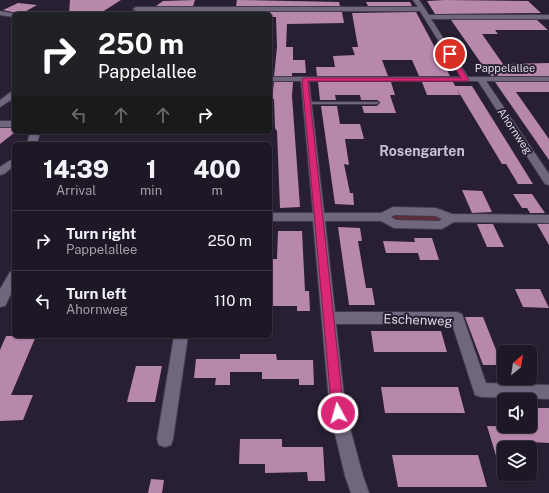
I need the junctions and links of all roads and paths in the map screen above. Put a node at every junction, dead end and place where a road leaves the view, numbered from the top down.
1 (416, 0) edge
2 (145, 3) dead end
3 (136, 9) junction
4 (421, 9) junction
5 (132, 12) edge
6 (0, 13) edge
7 (12, 15) edge
8 (426, 17) junction
9 (548, 18) edge
10 (272, 79) edge
11 (305, 79) junction
12 (466, 79) junction
13 (480, 79) junction
14 (549, 79) edge
15 (12, 95) edge
16 (307, 103) junction
17 (377, 103) dead end
18 (0, 104) edge
19 (0, 124) edge
20 (12, 124) edge
21 (12, 163) edge
22 (544, 167) edge
23 (0, 172) edge
24 (549, 182) edge
25 (272, 217) edge
26 (319, 218) junction
27 (549, 219) edge
28 (12, 279) edge
29 (0, 302) edge
30 (329, 318) junction
31 (181, 338) edge
32 (549, 392) edge
33 (165, 439) dead end
34 (360, 493) edge

1 - 4 street
2 - 3 street
3 - 4 street
3 - 5 street
4 - 8 street
6 - 7 street
8 - 9 street
8 - 12 street
10 - 11 street, Pappelallee
11 - 12 street, Pappelallee
11 - 16 street
12 - 13 street, Pappelallee
13 - 14 street, Pappelallee
13 - 22 street, Ahornweg
15 - 18 street
16 - 17 lane
16 - 26 street
19 - 20 street
21 - 23 street
22 - 24 street, Ahornweg
25 - 26 street
26 - 27 street
26 - 30 street
28 - 29 street
30 - 32 street, Eschenweg
30 - 34 street
31 - 33 street

